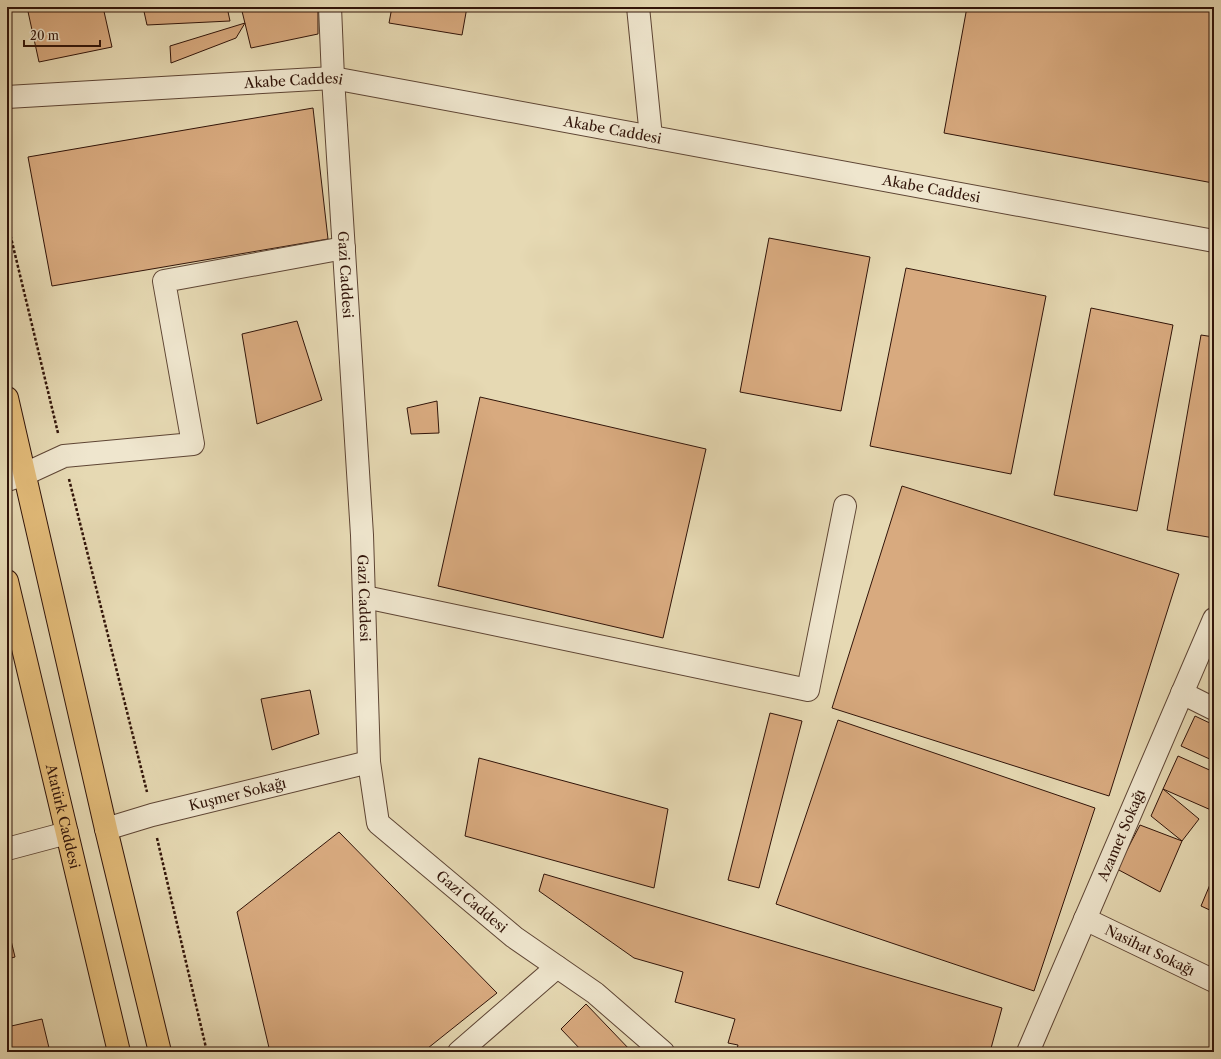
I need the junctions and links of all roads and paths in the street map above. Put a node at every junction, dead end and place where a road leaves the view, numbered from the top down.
1 (330, 7) edge
2 (638, 7) edge
3 (333, 78) junction
4 (7, 97) edge
5 (651, 137) junction
6 (7, 221) edge
7 (1214, 241) edge
8 (344, 248) junction
9 (7, 398) edge
10 (64, 456) junction
11 (16, 477) edge
12 (845, 506) dead end
13 (7, 581) edge
14 (366, 597) junction
15 (1214, 619) edge
16 (1182, 693) junction
17 (1214, 709) edge
18 (369, 762) junction
19 (152, 815) junction
20 (106, 829) junction
21 (67, 833) junction
22 (7, 849) edge
23 (1085, 919) junction
24 (557, 967) junction
25 (1214, 981) edge
26 (119, 1052) edge
27 (160, 1052) edge
28 (207, 1052) edge
29 (460, 1052) edge
30 (663, 1052) edge
31 (1028, 1052) edge

1 - 3 street, Gazi Caddesi
2 - 5 street
3 - 4 street, Akabe Caddesi
3 - 5 street, Akabe Caddesi
3 - 8 street, Gazi Caddesi
5 - 7 street, Akabe Caddesi
6 - 10 path
8 - 10 street
8 - 14 street, Gazi Caddesi
9 - 11 main road
10 - 11 street
10 - 19 path
11 - 20 main road
12 - 14 street
13 - 21 main road, Atatürk Caddesi
14 - 18 street, Gazi Caddesi
15 - 16 street, Azamet Sokağı
16 - 17 street
16 - 23 street, Azamet Sokağı
18 - 19 street, Kuşmer Sokağı
18 - 24 street, Gazi Caddesi
19 - 20 street, Kuşmer Sokağı
19 - 28 path
20 - 27 main road
21 - 22 street
21 - 26 main road, Atatürk Caddesi
23 - 25 street, Nasihat Sokağı
23 - 31 street, Azamet Sokağı
24 - 29 street
24 - 30 street, Gazi Caddesi

